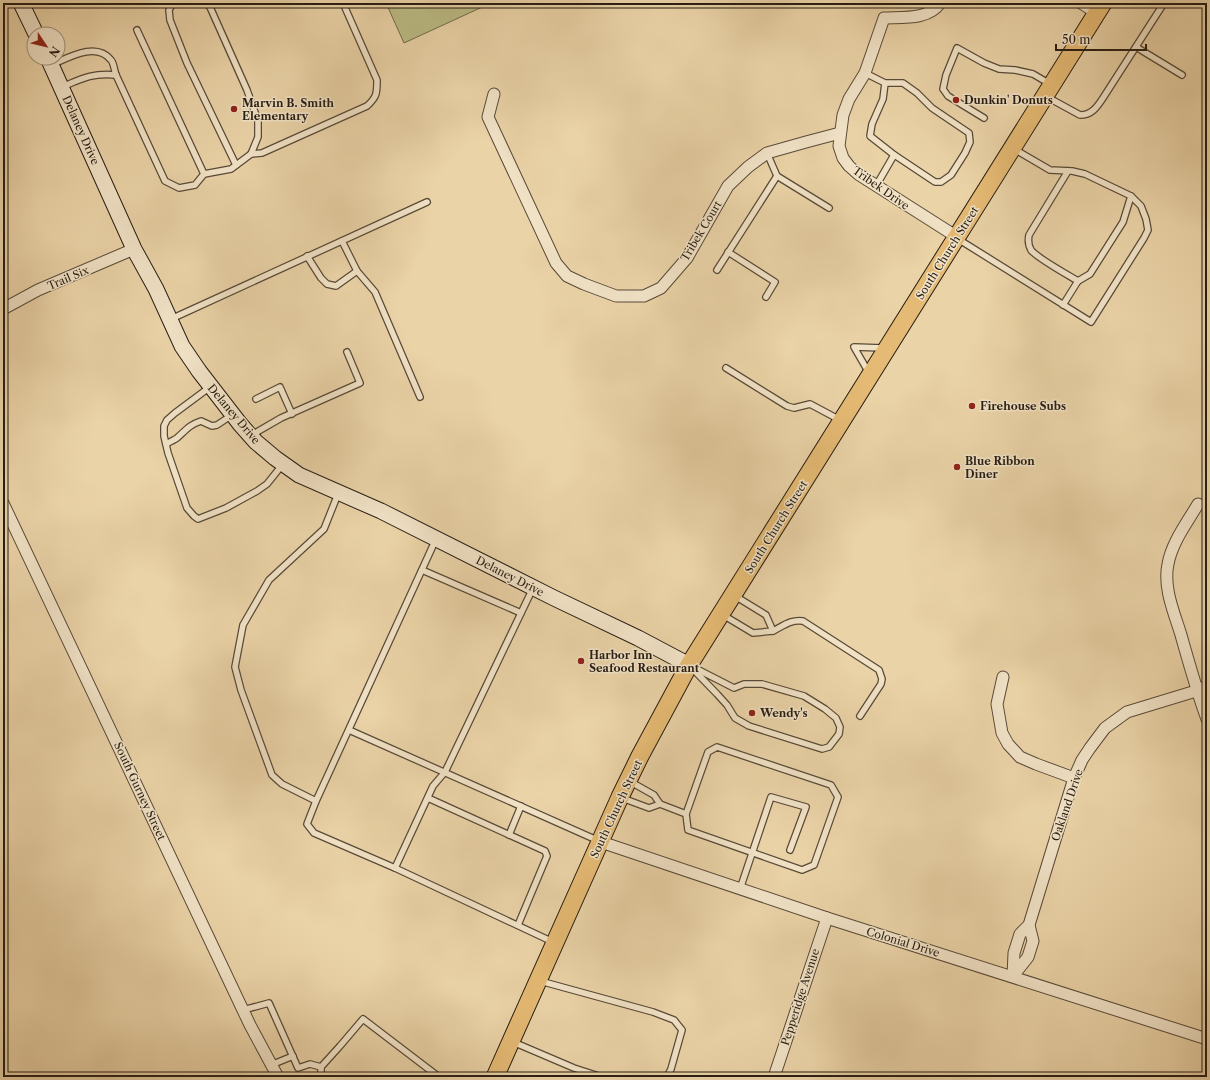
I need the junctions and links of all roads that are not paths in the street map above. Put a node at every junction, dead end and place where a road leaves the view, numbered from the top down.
1 (21, 3) edge
2 (173, 3) edge
3 (205, 3) edge
4 (343, 3) edge
5 (940, 3) edge
6 (1081, 3) edge
7 (1164, 3) edge
8 (1100, 8) edge
9 (32, 26) edge
10 (137, 30) dead end
11 (1136, 47) junction
12 (66, 58) edge
13 (51, 66) edge
14 (865, 73) junction
15 (116, 75) junction
16 (1182, 75) dead end
17 (885, 84) junction
18 (62, 87) junction
19 (1048, 91) junction
20 (494, 94) dead end
21 (984, 118) dead end
22 (840, 133) junction
23 (1012, 149) junction
24 (767, 153) junction
25 (251, 154) junction
26 (894, 155) junction
27 (236, 165) junction
28 (1068, 171) junction
29 (204, 174) junction
30 (777, 176) junction
31 (876, 187) junction
32 (1131, 196) junction
33 (427, 202) dead end
34 (829, 208) dead end
35 (956, 237) junction
36 (342, 241) junction
37 (134, 249) junction
38 (728, 252) junction
39 (307, 256) junction
40 (717, 270) dead end
41 (357, 271) junction
42 (1078, 281) junction
43 (766, 297) dead end
44 (1063, 305) junction
45 (3, 309) edge
46 (170, 319) junction
47 (888, 348) junction
48 (347, 352) dead end
49 (726, 368) dead end
50 (871, 376) junction
51 (211, 387) junction
52 (420, 397) dead end
53 (256, 399) dead end
54 (292, 414) junction
55 (233, 415) junction
56 (842, 421) junction
57 (250, 436) junction
58 (166, 444) junction
59 (284, 464) junction
60 (338, 493) junction
61 (3, 503) edge
62 (1198, 504) dead end
63 (436, 539) junction
64 (422, 570) junction
65 (533, 587) junction
66 (733, 595) junction
67 (521, 613) junction
68 (721, 614) junction
69 (773, 631) junction
70 (689, 665) junction
71 (1003, 677) dead end
72 (1207, 686) edge
73 (1196, 691) junction
74 (860, 716) dead end
75 (1207, 719) edge
76 (349, 730) junction
77 (445, 772) junction
78 (1074, 778) junction
79 (628, 780) junction
80 (620, 797) junction
81 (428, 798) junction
82 (316, 801) junction
83 (660, 804) junction
84 (521, 806) junction
85 (686, 814) junction
86 (509, 835) junction
87 (601, 842) junction
88 (790, 850) dead end
89 (752, 853) junction
90 (395, 868) junction
91 (740, 889) junction
92 (827, 918) junction
93 (518, 925) junction
94 (555, 943) junction
95 (1014, 976) junction
96 (538, 981) junction
97 (243, 1010) junction
98 (1207, 1039) edge
99 (511, 1042) junction
100 (293, 1056) junction
101 (271, 1064) junction
102 (321, 1068) junction
103 (278, 1077) edge
104 (321, 1077) edge
105 (439, 1077) edge
106 (495, 1077) edge
107 (602, 1077) edge
108 (667, 1077) edge
109 (774, 1077) edge

1 - 9 street
2 - 27 lane
3 - 25 lane
4 - 25 lane
5 - 14 street, Tribek Drive
6 - 8 street
7 - 11 lane
8 - 19 main road, South Church Street
10 - 29 lane
11 - 16 lane
11 - 19 lane
12 - 15 lane
13 - 18 street, Delaney Drive
14 - 17 lane
14 - 22 street, Tribek Drive
15 - 18 lane
15 - 29 lane
17 - 26 lane
17 - 26 lane
18 - 37 street, Delaney Drive
19 - 21 lane
19 - 23 main road, South Church Street
20 - 24 street, Tribek Court
22 - 24 street, Tribek Court
22 - 31 street, Tribek Drive
23 - 28 lane
23 - 35 main road, South Church Street
24 - 30 lane
25 - 27 lane
26 - 31 lane
27 - 29 lane
28 - 32 lane
28 - 42 lane
30 - 34 lane
30 - 38 lane
31 - 35 street, Tribek Drive
32 - 42 lane
32 - 44 lane
33 - 36 lane
35 - 44 lane
35 - 47 main road, South Church Street
36 - 39 lane
36 - 41 lane
37 - 45 street, Trail Six
37 - 46 street, Delaney Drive
38 - 40 lane
38 - 43 lane
39 - 41 lane
39 - 46 lane
41 - 52 lane
42 - 44 lane
46 - 51 street, Delaney Drive
47 - 50 main road, South Church Street
47 - 50 lane
48 - 54 lane
49 - 56 lane
50 - 56 main road, South Church Street
51 - 55 street, Delaney Drive
51 - 58 lane
53 - 54 lane
54 - 57 lane
55 - 57 street, Delaney Drive
55 - 58 lane
56 - 66 main road, South Church Street
57 - 59 street, Delaney Drive
58 - 59 lane
59 - 60 street, Delaney Drive
60 - 63 street, Delaney Drive
60 - 82 lane
61 - 97 street, South Gurney Street
62 - 73 street
63 - 64 lane
63 - 65 street, Delaney Drive
64 - 67 lane
64 - 76 lane
65 - 67 lane
65 - 70 street, Delaney Drive
66 - 68 main road, South Church Street
66 - 69 lane
67 - 77 lane
68 - 69 lane
68 - 70 main road, South Church Street
69 - 74 lane
70 - 70 lane
70 - 79 main road, South Church Street
71 - 78 street
72 - 73 street, Oakland Drive
73 - 75 street
73 - 78 street, Oakland Drive
76 - 77 lane
76 - 82 lane
77 - 81 lane
77 - 84 lane
78 - 95 street, Oakland Drive
79 - 80 main road, South Church Street
79 - 83 lane
80 - 83 lane
80 - 87 main road, South Church Street
81 - 86 lane
81 - 90 lane
82 - 90 lane
83 - 85 lane
84 - 86 lane
84 - 87 lane
85 - 89 lane
85 - 89 lane
86 - 93 lane
87 - 91 street, Colonial Drive
87 - 94 main road, South Church Street
88 - 89 lane
89 - 91 lane
90 - 93 lane
91 - 92 street, Colonial Drive
92 - 95 street, Colonial Drive
92 - 109 street, Pepperidge Avenue
93 - 94 lane
94 - 96 main road, South Church Street
95 - 98 street, Colonial Drive
96 - 99 main road, South Church Street
96 - 108 lane
97 - 100 lane
97 - 101 street, South Gurney Street
99 - 106 main road, South Church Street
99 - 107 lane
100 - 101 lane
100 - 102 lane
101 - 103 street, South Gurney Street
102 - 104 lane
102 - 105 lane

